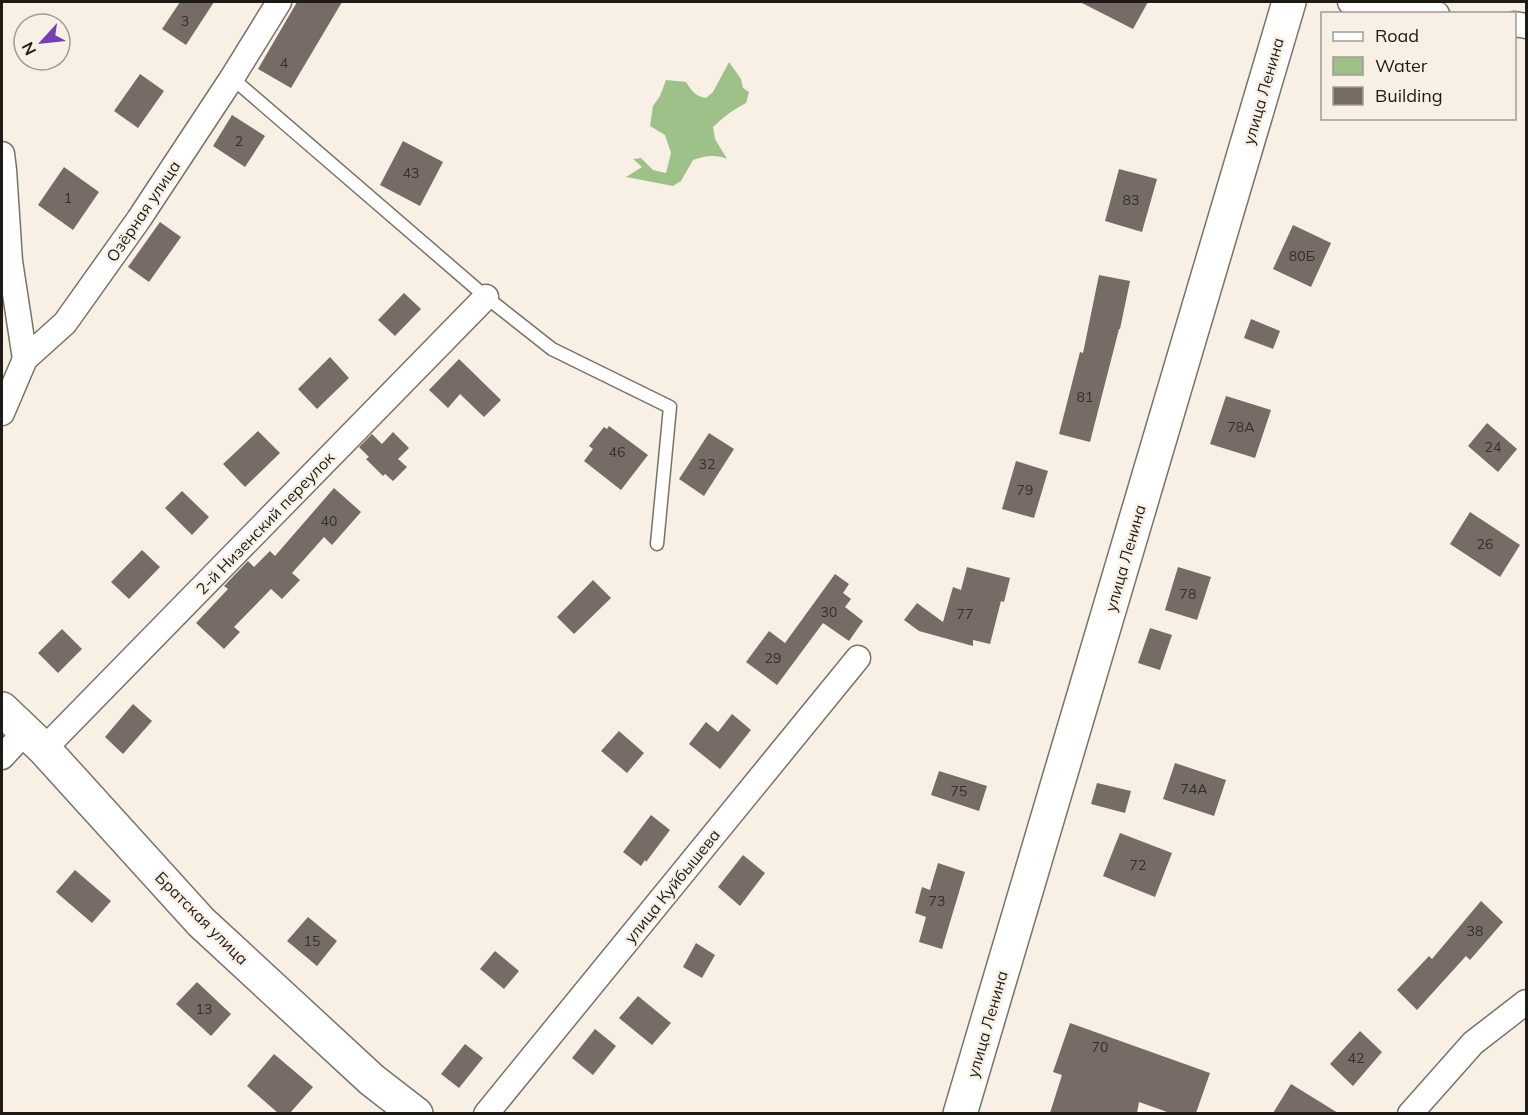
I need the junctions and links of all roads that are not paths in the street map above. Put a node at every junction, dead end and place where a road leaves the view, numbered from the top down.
1 (279, 2) edge
2 (1289, 2) edge
3 (1350, 2) edge
4 (1422, 12) edge
5 (232, 78) junction
6 (2, 154) edge
7 (6, 258) edge
8 (486, 297) junction
9 (25, 359) junction
10 (2, 413) edge
11 (657, 544) dead end
12 (858, 658) dead end
13 (2, 709) edge
14 (34, 741) junction
15 (2, 757) edge
16 (1527, 1002) edge
17 (416, 1113) edge
18 (486, 1113) edge
19 (960, 1113) edge
20 (1410, 1113) edge

1 - 5 street, Озёрная улица
2 - 19 main road, улица Ленина
3 - 4 street
5 - 8 lane
5 - 9 street, Озёрная улица
6 - 7 street
7 - 9 street
8 - 11 lane
8 - 14 street, 2-й Низенский переулок
9 - 10 street, Озёрная улица
12 - 18 street, улица Куйбышева
13 - 14 main road, Братская улица
14 - 15 street, 2-й Низенский переулок
14 - 17 main road, Братская улица
16 - 20 street

